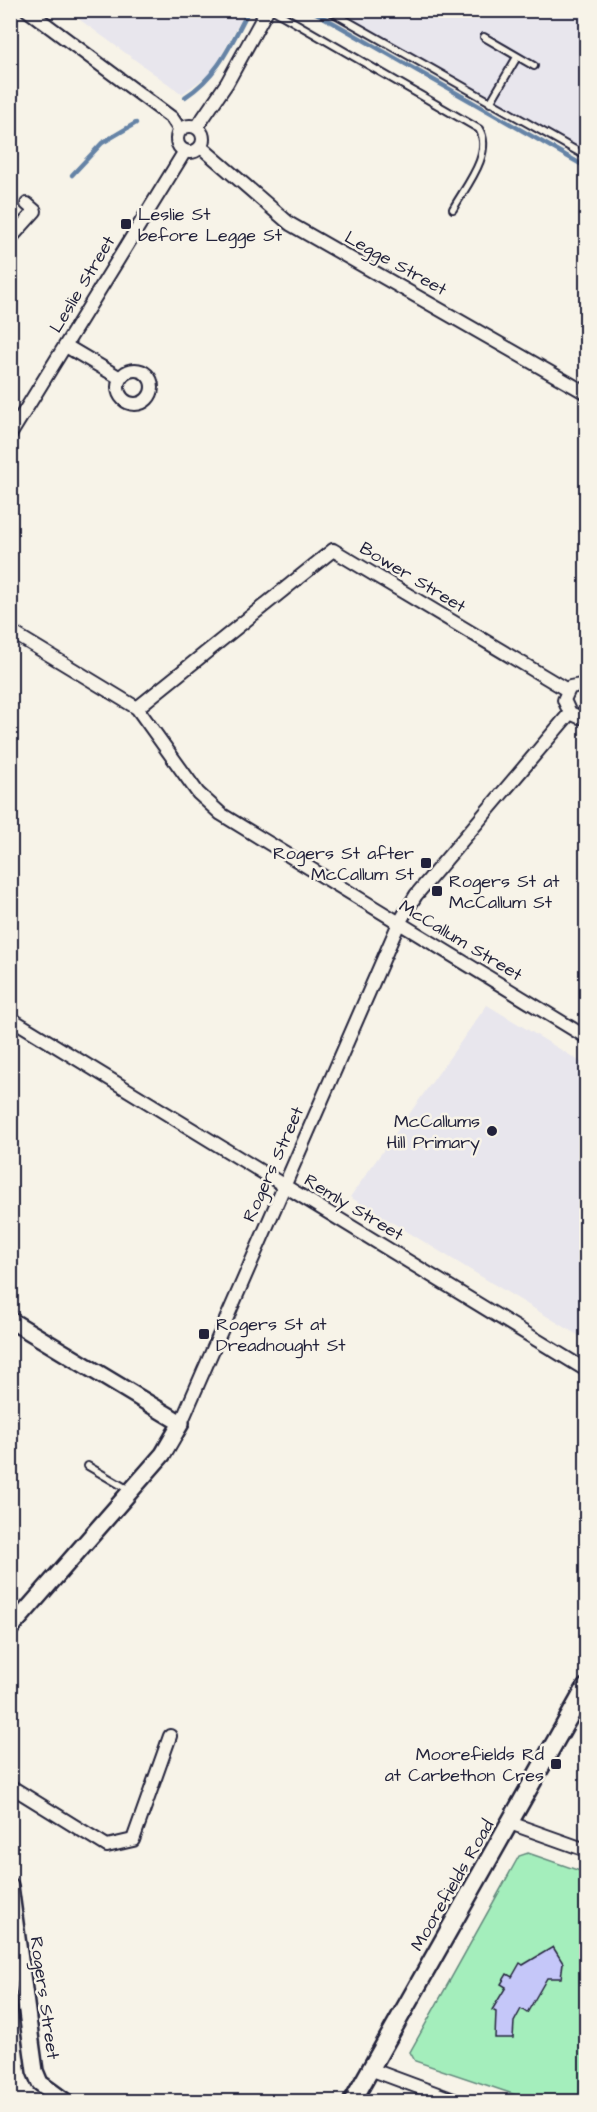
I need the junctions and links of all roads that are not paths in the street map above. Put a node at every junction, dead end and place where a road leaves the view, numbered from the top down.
1 (27, 10) edge
2 (267, 10) edge
3 (273, 10) edge
4 (328, 10) edge
5 (484, 37) dead end
6 (517, 57) junction
7 (534, 66) dead end
8 (490, 103) junction
9 (197, 127) junction
10 (180, 130) junction
11 (201, 147) junction
12 (185, 151) junction
13 (584, 155) dead end
14 (27, 204) dead end
15 (453, 209) dead end
16 (10, 239) edge
17 (66, 346) junction
18 (120, 378) dead end
19 (586, 393) edge
20 (10, 435) edge
21 (10, 631) edge
22 (586, 684) edge
23 (567, 690) junction
24 (137, 708) junction
25 (570, 713) junction
26 (586, 716) edge
27 (399, 923) junction
28 (10, 1018) edge
29 (586, 1037) edge
30 (284, 1186) junction
31 (10, 1320) edge
32 (586, 1370) edge
33 (181, 1423) junction
34 (88, 1466) dead end
35 (130, 1491) junction
36 (10, 1629) edge
37 (586, 1687) edge
38 (170, 1736) dead end
39 (10, 1786) edge
40 (510, 1823) junction
41 (586, 1850) edge
42 (10, 1886) edge
43 (370, 2069) junction
44 (66, 2102) edge
45 (352, 2102) edge
46 (459, 2102) edge

1 - 10 street
2 - 9 street
3 - 15 lane
4 - 8 lane
5 - 6 lane
6 - 7 lane
6 - 8 lane
8 - 13 lane
9 - 10 street
9 - 11 street
10 - 12 street
11 - 12 street
11 - 19 street, Legge Street
12 - 17 street, Leslie Street
14 - 16 street
17 - 18 street
17 - 20 street, Leslie Street
21 - 24 street, McCallum Street
22 - 23 street
23 - 24 street, Bower Street
23 - 25 street
24 - 27 street, McCallum Street
25 - 26 street
25 - 27 street, Rogers Street
27 - 29 street, McCallum Street
27 - 30 street, Rogers Street
28 - 30 street, Remly Street
30 - 32 street, Remly Street
30 - 33 street, Rogers Street
31 - 33 street
33 - 35 street, Rogers Street
34 - 35 lane
35 - 36 street, Rogers Street
37 - 40 main road, Moorefields Road
38 - 39 street
40 - 41 street
40 - 43 main road, Moorefields Road
42 - 44 street, Rogers Street
43 - 45 main road, Moorefields Road
43 - 46 street

